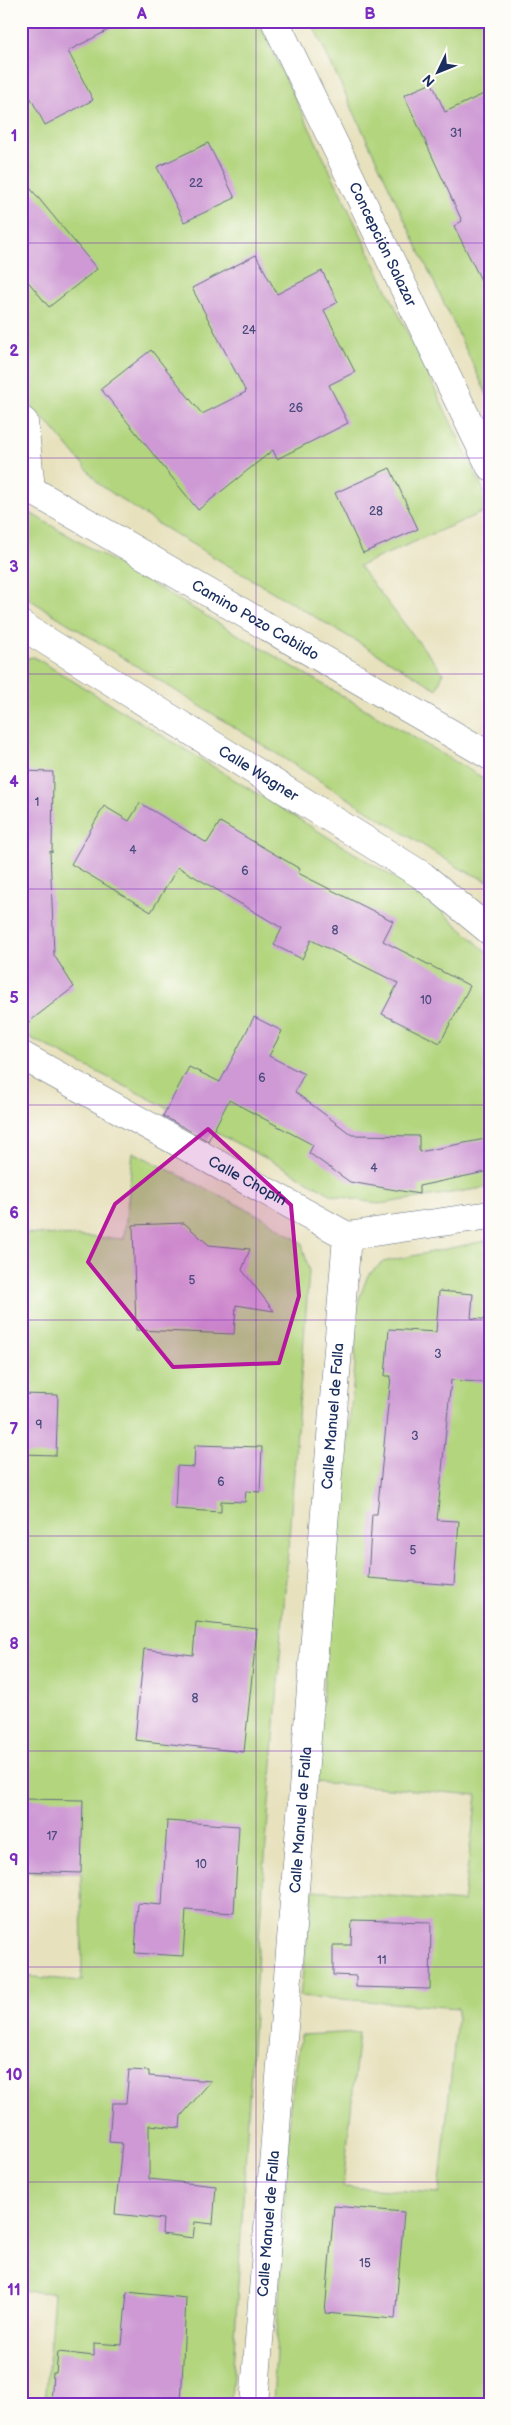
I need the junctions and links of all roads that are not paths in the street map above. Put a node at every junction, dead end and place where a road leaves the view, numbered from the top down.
1 (275, 21) edge
2 (21, 420) edge
3 (490, 466) edge
4 (26, 487) edge
5 (21, 625) edge
6 (490, 756) edge
7 (490, 930) edge
8 (21, 1055) edge
9 (490, 1214) edge
10 (347, 1236) junction
11 (254, 2404) edge

1 - 3 street, Concepción Salazar
2 - 4 street
4 - 6 street, Camino Pozo Cabildo
5 - 7 street, Calle Wagner
8 - 10 street, Calle Chopín
9 - 10 street
10 - 11 street, Calle Manuel de Falla

